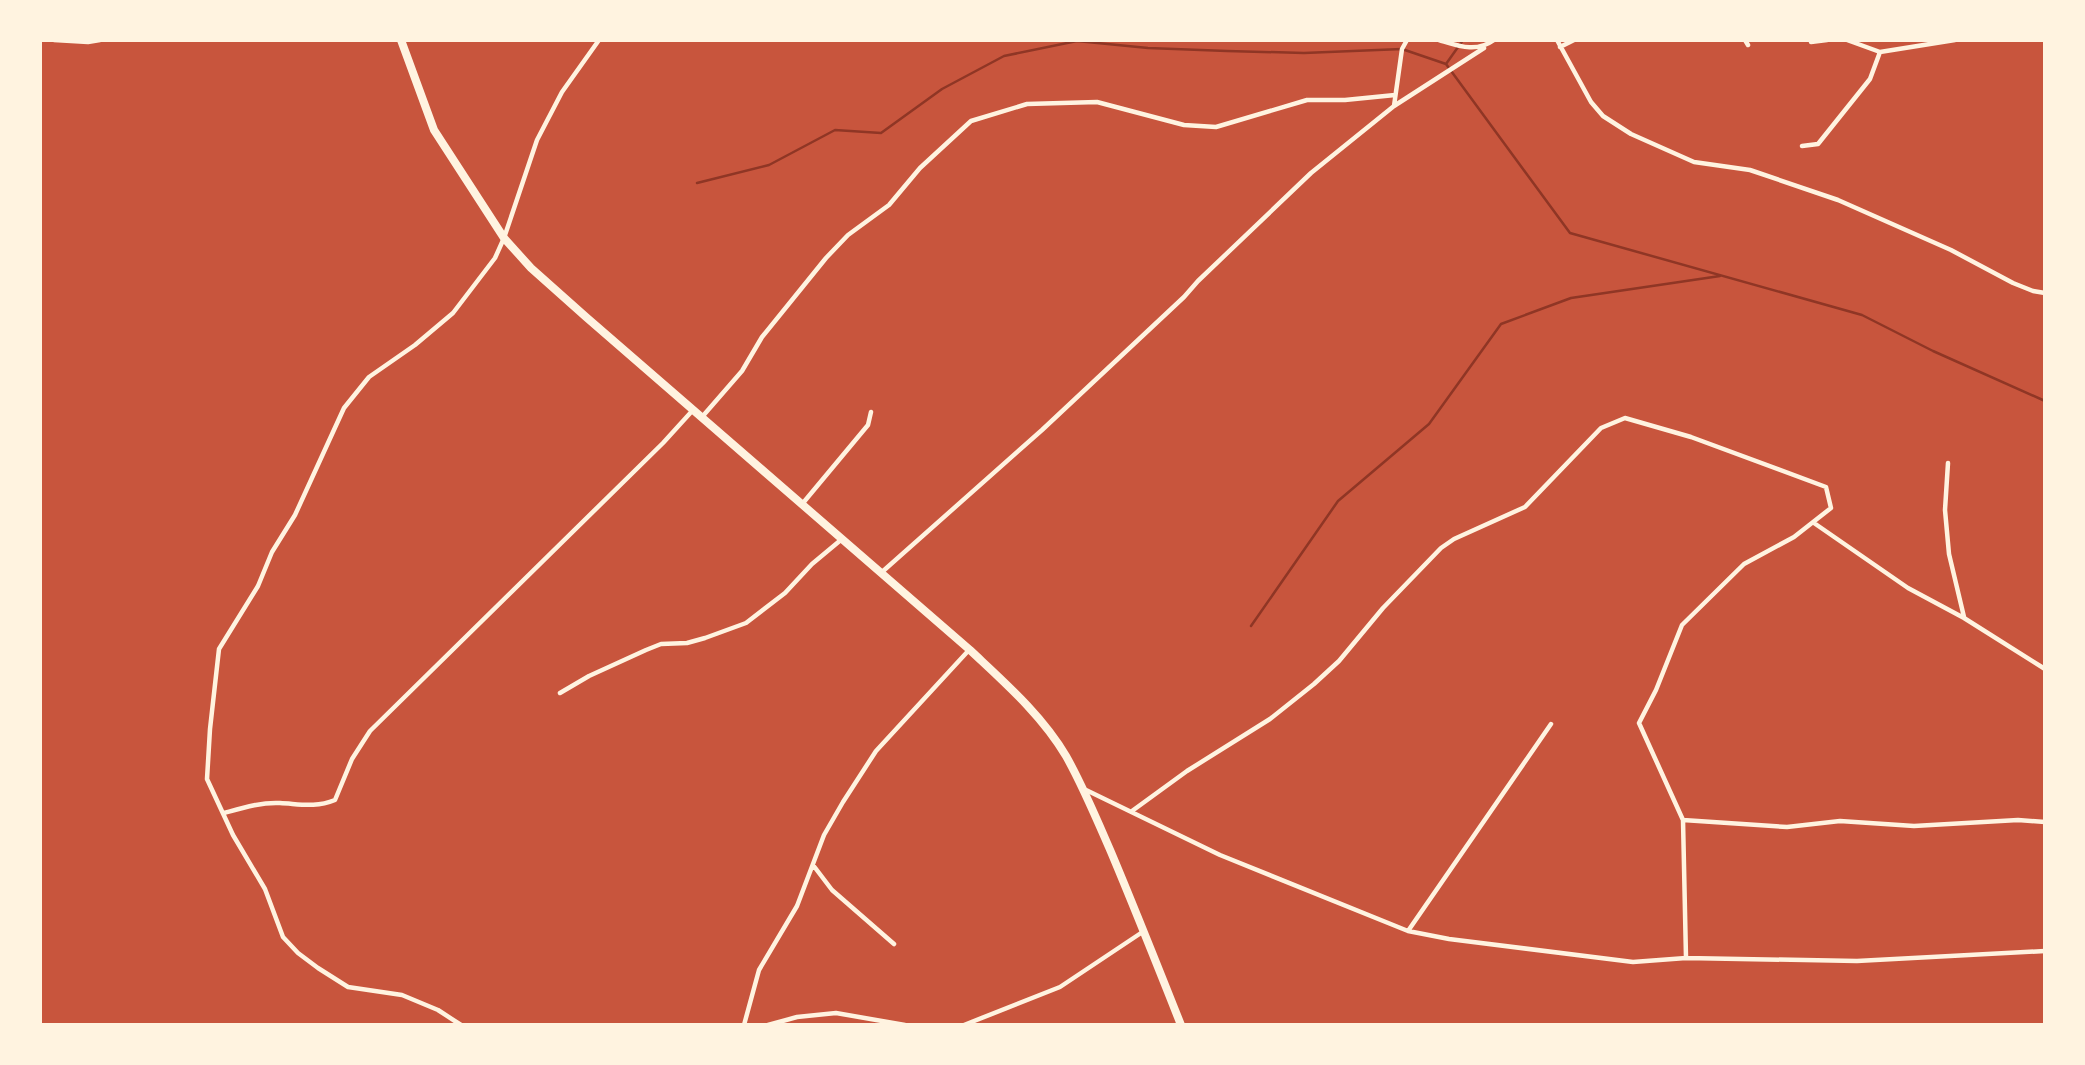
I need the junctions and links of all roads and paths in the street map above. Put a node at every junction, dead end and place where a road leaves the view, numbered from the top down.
1 (54, 40) edge
2 (100, 40) edge
3 (401, 40) edge
4 (599, 40) edge
5 (1407, 40) edge
6 (1439, 40) edge
7 (1494, 40) edge
8 (1557, 40) edge
9 (1574, 40) edge
10 (1827, 40) edge
11 (1847, 40) edge
12 (1955, 40) edge
13 (1811, 42) dead end
14 (1560, 47) junction
15 (1483, 48) junction
16 (1880, 52) junction
17 (1395, 95) junction
18 (1394, 106) junction
19 (1802, 146) dead end
20 (504, 238) junction
21 (2045, 293) edge
22 (693, 409) junction
23 (871, 412) dead end
24 (702, 417) junction
25 (1948, 463) dead end
26 (803, 503) junction
27 (1814, 523) junction
28 (843, 538) junction
29 (881, 572) junction
30 (1964, 618) junction
31 (970, 650) junction
32 (2045, 669) edge
33 (560, 693) dead end
34 (1551, 724) dead end
35 (1082, 788) junction
36 (1132, 811) junction
37 (224, 813) junction
38 (1683, 820) junction
39 (2045, 822) edge
40 (813, 864) junction
41 (1144, 931) junction
42 (1408, 931) junction
43 (894, 944) dead end
44 (2045, 951) edge
45 (1686, 958) junction
46 (461, 1025) edge
47 (744, 1025) edge
48 (768, 1025) edge
49 (905, 1025) edge
50 (964, 1025) edge
51 (1181, 1025) edge

1 - 2 street
3 - 20 highway
4 - 20 street
5 - 17 street
6 - 15 street
7 - 15 street
8 - 14 street
9 - 14 street
10 - 13 street
11 - 16 street
12 - 16 street
14 - 21 street
15 - 18 street
16 - 19 street
17 - 18 street
17 - 24 street
18 - 29 street
20 - 22 highway
20 - 37 street
22 - 24 highway
22 - 37 street
23 - 26 street
24 - 26 highway
25 - 30 street
26 - 28 highway
27 - 30 street
27 - 36 street
27 - 38 street
28 - 29 highway
28 - 33 street
29 - 31 highway
30 - 32 street
31 - 35 highway
31 - 40 street
34 - 42 street
35 - 36 street
35 - 41 highway
36 - 42 street
37 - 46 street
38 - 39 street
38 - 45 street
40 - 43 street
40 - 47 street
41 - 50 street
41 - 51 highway
42 - 45 street
44 - 45 street
48 - 49 street

